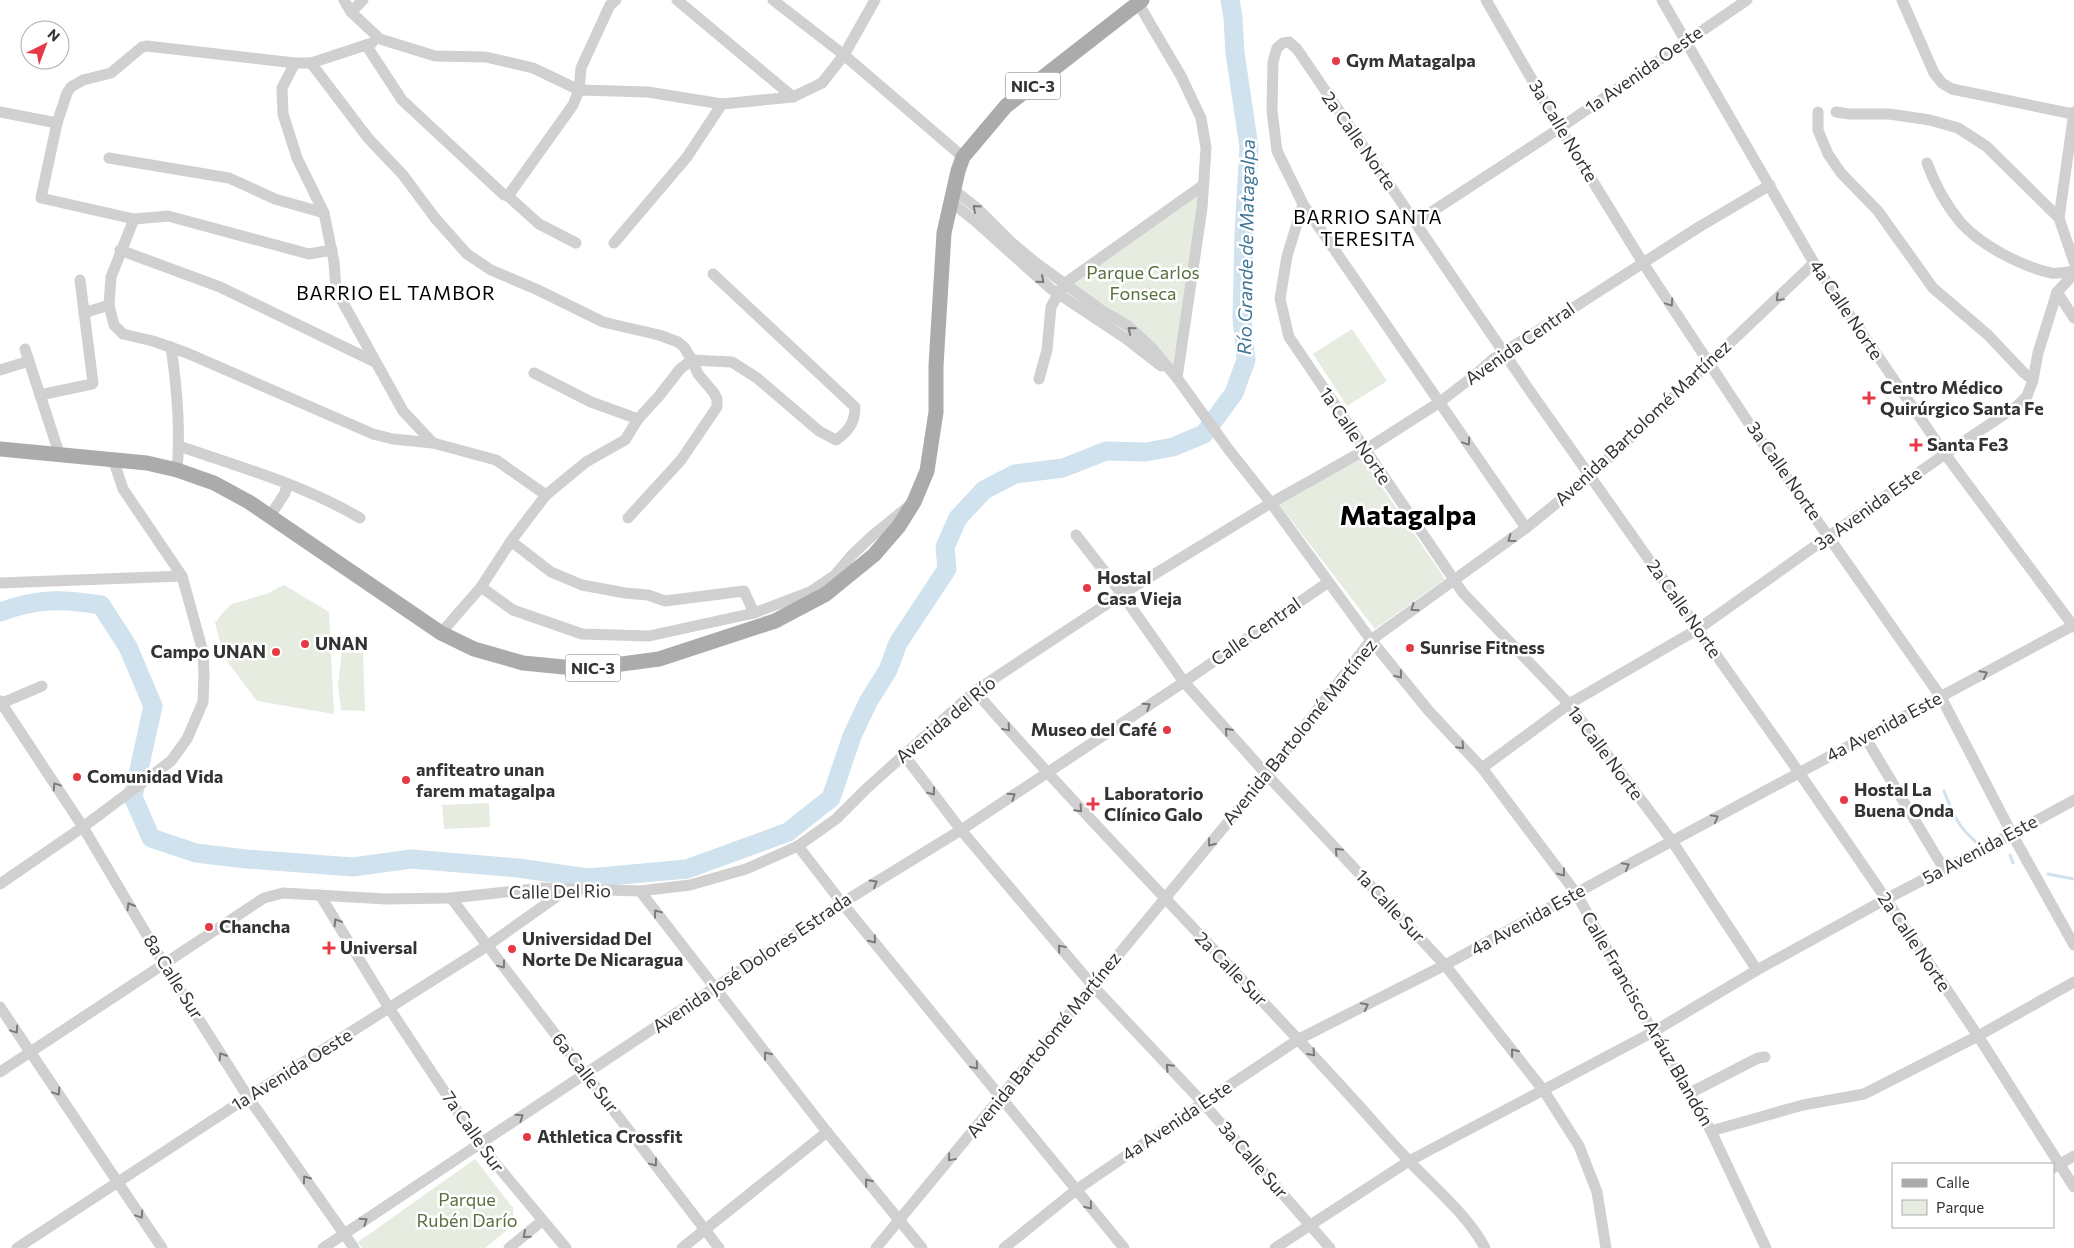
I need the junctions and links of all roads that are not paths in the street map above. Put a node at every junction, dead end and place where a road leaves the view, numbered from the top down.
1 (344, 0) edge
2 (363, 0) edge
3 (616, 0) edge
4 (677, 0) edge
5 (773, 0) edge
6 (875, 0) edge
7 (1486, 0) edge
8 (1662, 0) edge
9 (1747, 0) edge
10 (1902, 0) edge
11 (1139, 1) edge
12 (351, 12) junction
13 (380, 39) junction
14 (1686, 41) junction
15 (366, 45) junction
16 (844, 55) junction
17 (295, 63) junction
18 (311, 63) junction
19 (579, 90) junction
20 (793, 97) junction
21 (722, 104) junction
22 (0, 112) edge
23 (1818, 112) dead end
24 (1836, 112) dead end
25 (2074, 113) edge
26 (57, 123) junction
27 (1560, 128) junction
28 (963, 157) junction
29 (109, 158) dead end
30 (1927, 163) dead end
31 (1770, 185) junction
32 (1202, 186) junction
33 (508, 196) junction
34 (953, 196) junction
35 (1303, 204) junction
36 (324, 212) junction
37 (2059, 218) junction
38 (134, 219) junction
39 (1416, 222) junction
40 (576, 243) dead end
41 (614, 243) dead end
42 (120, 250) junction
43 (332, 250) junction
44 (1643, 262) junction
45 (2074, 262) edge
46 (1814, 264) junction
47 (2074, 272) edge
48 (713, 274) dead end
49 (80, 280) dead end
50 (1060, 288) junction
51 (2057, 292) junction
52 (109, 305) junction
53 (84, 313) junction
54 (2074, 318) edge
55 (171, 347) junction
56 (25, 349) dead end
57 (1504, 352) junction
58 (29, 360) junction
59 (692, 360) junction
60 (375, 362) junction
61 (1711, 362) junction
62 (0, 370) edge
63 (534, 373) dead end
64 (1177, 378) junction
65 (1039, 379) dead end
66 (2034, 380) junction
67 (40, 395) junction
68 (1440, 402) junction
69 (638, 419) junction
70 (433, 442) junction
71 (179, 446) junction
72 (0, 449) edge
73 (1365, 450) junction
74 (59, 454) junction
75 (1945, 454) junction
76 (113, 459) junction
77 (177, 470) junction
78 (1590, 476) junction
79 (287, 484) junction
80 (546, 495) junction
81 (914, 502) junction
82 (1271, 503) junction
83 (270, 516) junction
84 (360, 518) dead end
85 (628, 518) dead end
86 (1526, 528) junction
87 (1076, 535) dead end
88 (1830, 537) junction
89 (511, 541) junction
90 (182, 576) junction
91 (1454, 580) junction
92 (0, 583) edge
93 (1327, 583) junction
94 (481, 587) junction
95 (1122, 594) junction
96 (754, 613) junction
97 (2074, 626) edge
98 (1698, 629) junction
99 (441, 633) junction
100 (1370, 640) junction
101 (1184, 682) junction
102 (42, 686) dead end
103 (975, 691) junction
104 (1941, 697) junction
105 (0, 703) edge
106 (1569, 704) junction
107 (1865, 737) junction
108 (904, 755) junction
109 (1482, 768) junction
110 (1046, 773) junction
111 (1800, 773) junction
112 (1267, 775) junction
113 (2074, 800) edge
114 (83, 827) junction
115 (961, 830) junction
116 (2012, 834) junction
117 (1672, 841) junction
118 (798, 846) junction
119 (1944, 869) junction
120 (0, 884) edge
121 (566, 890) junction
122 (640, 891) junction
123 (1576, 894) junction
124 (320, 895) junction
125 (451, 898) junction
126 (1886, 899) junction
127 (1164, 900) junction
128 (842, 903) junction
129 (2074, 945) edge
130 (487, 946) junction
131 (164, 964) junction
132 (1445, 965) junction
133 (1757, 970) junction
134 (2074, 982) edge
135 (1093, 986) junction
136 (714, 988) junction
137 (0, 1008) edge
138 (389, 1008) junction
139 (1653, 1032) junction
140 (1978, 1036) junction
141 (1299, 1040) junction
142 (30, 1052) junction
143 (1765, 1057) dead end
144 (0, 1072) edge
145 (585, 1074) junction
146 (1544, 1091) junction
147 (1688, 1094) junction
148 (248, 1097) junction
149 (1002, 1098) junction
150 (1202, 1102) junction
151 (1711, 1131) junction
152 (827, 1132) junction
153 (480, 1145) junction
154 (2074, 1156) edge
155 (1408, 1161) junction
156 (2053, 1163) edge
157 (2055, 1166) edge
158 (118, 1181) junction
159 (2074, 1187) edge
160 (1076, 1190) junction
161 (899, 1220) junction
162 (542, 1221) junction
163 (1309, 1225) junction
164 (705, 1230) junction
165 (344, 1234) junction
166 (17, 1248) edge
167 (162, 1248) edge
168 (323, 1248) edge
169 (354, 1248) edge
170 (509, 1248) edge
171 (566, 1248) edge
172 (682, 1248) edge
173 (719, 1248) edge
174 (876, 1248) edge
175 (922, 1248) edge
176 (1004, 1248) edge
177 (1124, 1248) edge
178 (1275, 1248) edge
179 (1330, 1248) edge
180 (1485, 1248) edge
181 (1606, 1248) edge
182 (1766, 1248) edge

1 - 12 street
2 - 12 street
3 - 19 street
4 - 20 street
5 - 16 street
6 - 16 street
7 - 27 street, 3a Calle Norte
8 - 14 street, 4a Calle Norte
9 - 14 street, 1a Avenida Oeste
10 - 25 street
11 - 28 main road, NIC-3
11 - 32 street
12 - 13 street
13 - 15 street
13 - 19 street
14 - 27 street, 1a Avenida Oeste
14 - 31 street, 4a Calle Norte
15 - 18 street
15 - 33 street
16 - 20 street
16 - 28 street
17 - 18 street
17 - 26 street
17 - 36 street
18 - 59 street
19 - 21 street
19 - 33 street
20 - 21 street
21 - 41 street
22 - 26 street
23 - 66 street
24 - 37 street
25 - 37 street
26 - 38 street
27 - 39 street, 1a Avenida Oeste
27 - 44 street, 3a Calle Norte
28 - 34 main road, NIC-3
29 - 36 street
30 - 47 street
31 - 44 street, Avenida Central
31 - 46 street, 4a Calle Norte
32 - 50 street
32 - 64 street
33 - 40 street
34 - 50 street
34 - 81 main road, NIC-3
35 - 39 street, 2a Calle Norte
35 - 68 street
35 - 73 street, 1a Calle Norte
36 - 43 street
37 - 45 street
38 - 42 street
38 - 43 street
39 - 57 street, 2a Calle Norte
42 - 52 street
42 - 60 street
43 - 60 street
44 - 57 street, Avenida Central
44 -> 61 street, 3a Calle Norte
46 -> 61 street, Avenida Bartolomé Martínez
46 - 75 street, 4a Calle Norte
47 - 51 street, 3a Avenida Este
48 - 59 street
49 - 53 street
50 - 64 street
50 - 65 street
51 - 54 street
51 - 66 street, 3a Avenida Este
52 - 53 street
52 - 55 street
53 - 67 street
55 - 70 street
55 - 71 street
56 - 58 street
57 - 68 street, Avenida Central
57 - 78 street, 2a Calle Norte
58 - 62 street
58 - 67 street
59 - 69 street
59 - 85 street
60 - 70 street
61 - 78 street, Avenida Bartolomé Martínez
61 - 88 street, 3a Calle Norte
63 - 69 street
64 - 82 street, Calle Francisco Aráuz Blandón
66 - 75 street, 3a Avenida Este
67 - 74 street
68 - 73 street, Avenida Central
68 -> 86 street
69 - 80 street
70 - 80 street
71 - 77 street
71 - 79 street
72 - 74 main road, NIC-3
73 - 82 street, Avenida Central
73 - 91 street, 1a Calle Norte
74 - 76 main road, NIC-3
75 - 88 street, 3a Avenida Este
75 - 97 street, 4a Calle Norte
76 - 77 main road, NIC-3
76 - 90 street
77 - 83 main road, NIC-3
78 - 86 street, Avenida Bartolomé Martínez
78 - 98 street, 2a Calle Norte
79 - 83 street
79 - 84 street
80 - 89 street
81 - 96 street
81 - 99 main road, NIC-3
82 - 93 street, Calle Francisco Aráuz Blandón
82 - 95 street, Avenida del Río
83 - 99 main road, NIC-3
86 -> 91 street, Avenida Bartolomé Martínez
87 - 95 street, 1a Calle Sur
88 - 98 street, 3a Avenida Este
88 - 104 street, 3a Calle Norte
89 - 94 street
89 - 96 street
90 - 92 street
90 - 114 street
91 -> 100 street, Avenida Bartolomé Martínez
91 - 106 street, 1a Calle Norte
93 - 100 street, Calle Francisco Aráuz Blandón
93 - 101 street, Calle Central
94 - 96 street
94 - 99 street
95 - 101 street, 1a Calle Sur
95 - 103 street, Avenida del Río
104 -> 97 street, 4a Avenida Este
98 - 106 street, 3a Avenida Este
98 - 111 street, 2a Calle Norte
100 -> 109 street, Calle Francisco Aráuz Blandón
100 - 112 street, Avenida Bartolomé Martínez
110 -> 101 street, Avenida José Dolores Estrada
112 -> 101 street, 1a Calle Sur
102 - 105 street
103 - 108 street, Avenida del Río
103 -> 110 street, 2a Calle Sur
104 - 107 street, 4a Avenida Este
104 - 116 street, 3a Calle Norte
114 -> 105 street, 8a Calle Sur
106 - 109 street, 3a Avenida Este
106 - 117 street, 1a Calle Norte
107 - 111 street, 4a Avenida Este
107 - 119 street
108 -> 115 street, 3a Calle Sur
108 - 118 street, Avenida del Río
109 -> 123 street, Calle Francisco Aráuz Blandón
115 -> 110 street, Avenida José Dolores Estrada
110 -> 127 street, 2a Calle Sur
117 -> 111 street, 4a Avenida Este
111 - 126 street, 2a Calle Norte
112 -> 127 street, Avenida Bartolomé Martínez
132 -> 112 street, 1a Calle Sur
113 - 116 street, 5a Avenida Este
114 - 120 street
131 -> 114 street, 8a Calle Sur
128 -> 115 street, Avenida José Dolores Estrada
135 -> 115 street, 3a Calle Sur
116 - 119 street, 5a Avenida Este
116 - 129 street, 3a Calle Norte
123 -> 117 street, 4a Avenida Este
117 - 133 street, 1a Calle Norte
118 - 122 street, Avenida del Río
118 - 128 street
119 - 126 street, 5a Avenida Este
121 - 122 street, Calle Del Rio
121 - 125 street, Calle Del Rio
121 - 130 street, 1a Avenida Oeste
136 -> 122 street
123 - 132 street, 4a Avenida Este
123 - 139 street, Calle Francisco Aráuz Blandón
124 - 125 street
124 - 131 street
138 -> 124 street, 7a Calle Sur
125 - 130 street, 6a Calle Sur
126 - 133 street, 5a Avenida Este
126 - 140 street, 2a Calle Norte
127 - 135 street, Avenida Bartolomé Martínez
127 - 141 street, 2a Calle Sur
128 - 136 street, Avenida José Dolores Estrada
128 -> 149 street
130 - 138 street, 1a Avenida Oeste
130 -> 145 street, 6a Calle Sur
131 - 142 street
148 -> 131 street, 8a Calle Sur
141 -> 132 street, 4a Avenida Este
146 -> 132 street, 1a Calle Sur
133 - 139 street, 5a Avenida Este
134 - 140 street
135 - 149 street, Avenida Bartolomé Martínez
150 -> 135 street, 3a Calle Sur
136 - 145 street, Avenida José Dolores Estrada
152 -> 136 street
137 -> 142 street
138 - 148 street, 1a Avenida Oeste
138 - 153 street, 7a Calle Sur
139 - 146 street, 5a Avenida Este
139 - 147 street, Calle Francisco Aráuz Blandón
140 - 151 street
140 - 156 street, 2a Calle Norte
141 - 150 street, 4a Avenida Este
141 -> 155 street, 2a Calle Sur
142 - 144 street
142 -> 158 street
143 - 147 street
153 -> 145 street, Avenida José Dolores Estrada
145 -> 164 street, 6a Calle Sur
146 - 155 street, 5a Avenida Este
146 - 181 street, 1a Calle Sur
147 - 151 street, Calle Francisco Aráuz Blandón
148 - 158 street, 1a Avenida Oeste
165 -> 148 street, 8a Calle Sur
149 - 160 street
149 -> 161 street, Avenida Bartolomé Martínez
150 - 160 street, 4a Avenida Este
150 - 163 street, 3a Calle Sur
151 - 182 street, Calle Francisco Aráuz Blandón
161 -> 152 street
152 - 164 street
153 - 162 street, 7a Calle Sur
165 -> 153 street, Avenida José Dolores Estrada
154 - 157 street
155 - 163 street, 5a Avenida Este
155 - 180 street, 2a Calle Sur
157 - 159 street, 2a Calle Norte
158 - 166 street, 1a Avenida Oeste
158 -> 167 street
160 - 176 street, 4a Avenida Este
160 -> 177 street
161 - 174 street, Avenida Bartolomé Martínez
161 - 175 street
162 -> 170 street
162 - 171 street, 7a Calle Sur
163 - 178 street, 5a Avenida Este
163 - 179 street, 3a Calle Sur
164 - 172 street
164 - 173 street, 6a Calle Sur
165 - 168 street, Avenida José Dolores Estrada
165 - 169 street, 8a Calle Sur

